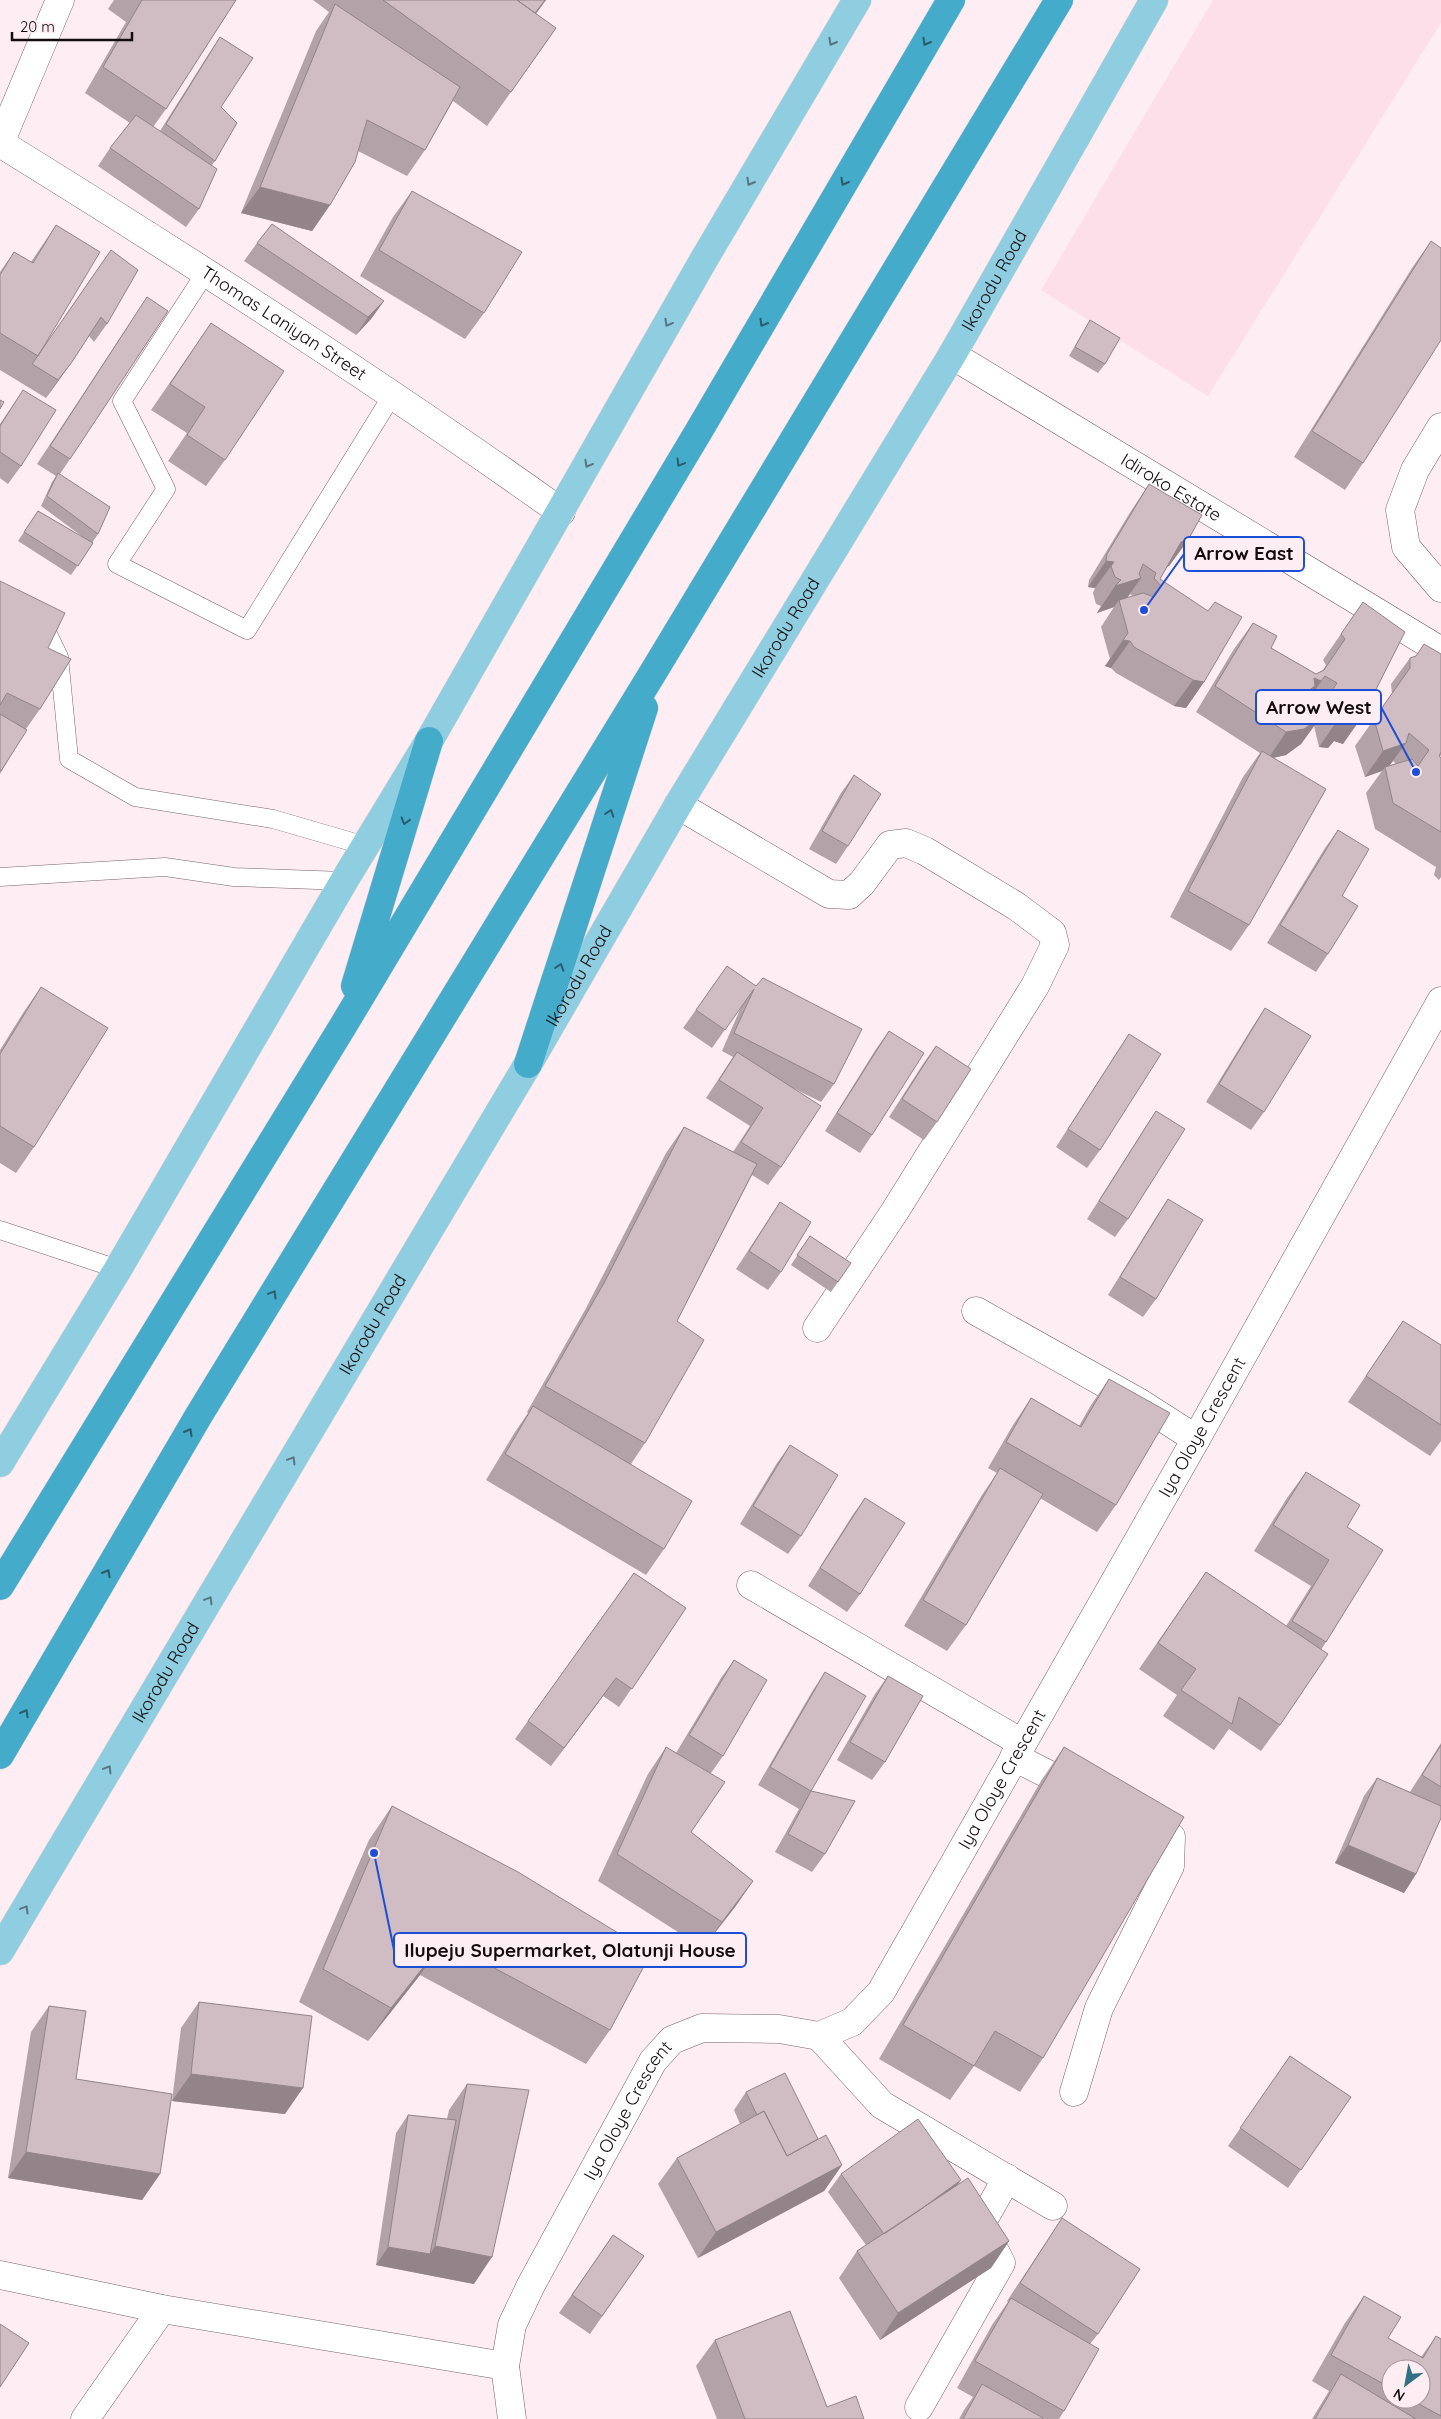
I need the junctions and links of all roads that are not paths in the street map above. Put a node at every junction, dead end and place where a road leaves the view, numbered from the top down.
1 (60, 0) edge
2 (857, 0) edge
3 (951, 0) edge
4 (1060, 0) edge
5 (1154, 0) edge
6 (0, 143) edge
7 (206, 272) junction
8 (952, 355) junction
9 (393, 394) junction
10 (1441, 427) edge
11 (562, 512) junction
12 (1441, 588) edge
13 (34, 605) edge
14 (1441, 651) edge
15 (658, 666) junction
16 (429, 741) junction
17 (678, 805) junction
18 (366, 846) junction
19 (0, 877) edge
20 (344, 881) junction
21 (1441, 1001) edge
22 (343, 1026) junction
23 (528, 1064) junction
24 (0, 1230) edge
25 (118, 1269) junction
26 (976, 1311) dead end
27 (816, 1328) dead end
28 (1196, 1439) junction
29 (0, 1463) edge
30 (751, 1585) dead end
31 (0, 1586) edge
32 (1018, 1750) junction
33 (0, 1755) edge
34 (0, 1951) edge
35 (820, 2036) junction
36 (1074, 2092) dead end
37 (1007, 2178) junction
38 (1053, 2206) dead end
39 (0, 2275) edge
40 (162, 2309) junction
41 (505, 2366) junction
42 (919, 2407) dead end
43 (85, 2419) edge
44 (512, 2419) edge

1 - 6 street
2 -> 11 main road
3 -> 22 highway
4 - 15 highway
5 - 8 main road, Ikorodu Road
6 - 7 street, Thomas Laniyan Street
7 - 9 street, Thomas Laniyan Street
7 - 9 lane
8 - 14 street, Idiroko Estate
8 - 17 main road, Ikorodu Road
9 - 11 street, Thomas Laniyan Street
10 - 12 street
11 - 16 main road
13 - 18 lane
23 -> 15 highway
33 -> 15 highway
16 - 18 main road
16 -> 22 highway
17 - 23 main road, Ikorodu Road
17 - 27 street
18 - 20 main road
19 - 20 lane
20 - 25 main road
21 - 28 street, Iya Oloye Crescent
22 - 31 highway
34 -> 23 main road, Ikorodu Road
24 - 25 lane
25 - 29 main road
26 - 28 street
28 - 32 street, Iya Oloye Crescent
30 - 32 street
32 - 35 street, Iya Oloye Crescent
32 - 36 street
35 - 37 street
35 - 41 street, Iya Oloye Crescent
37 - 38 street
37 - 42 street
39 - 40 street
40 - 41 street
40 - 43 street
41 - 44 street, Iya Oloye Crescent

